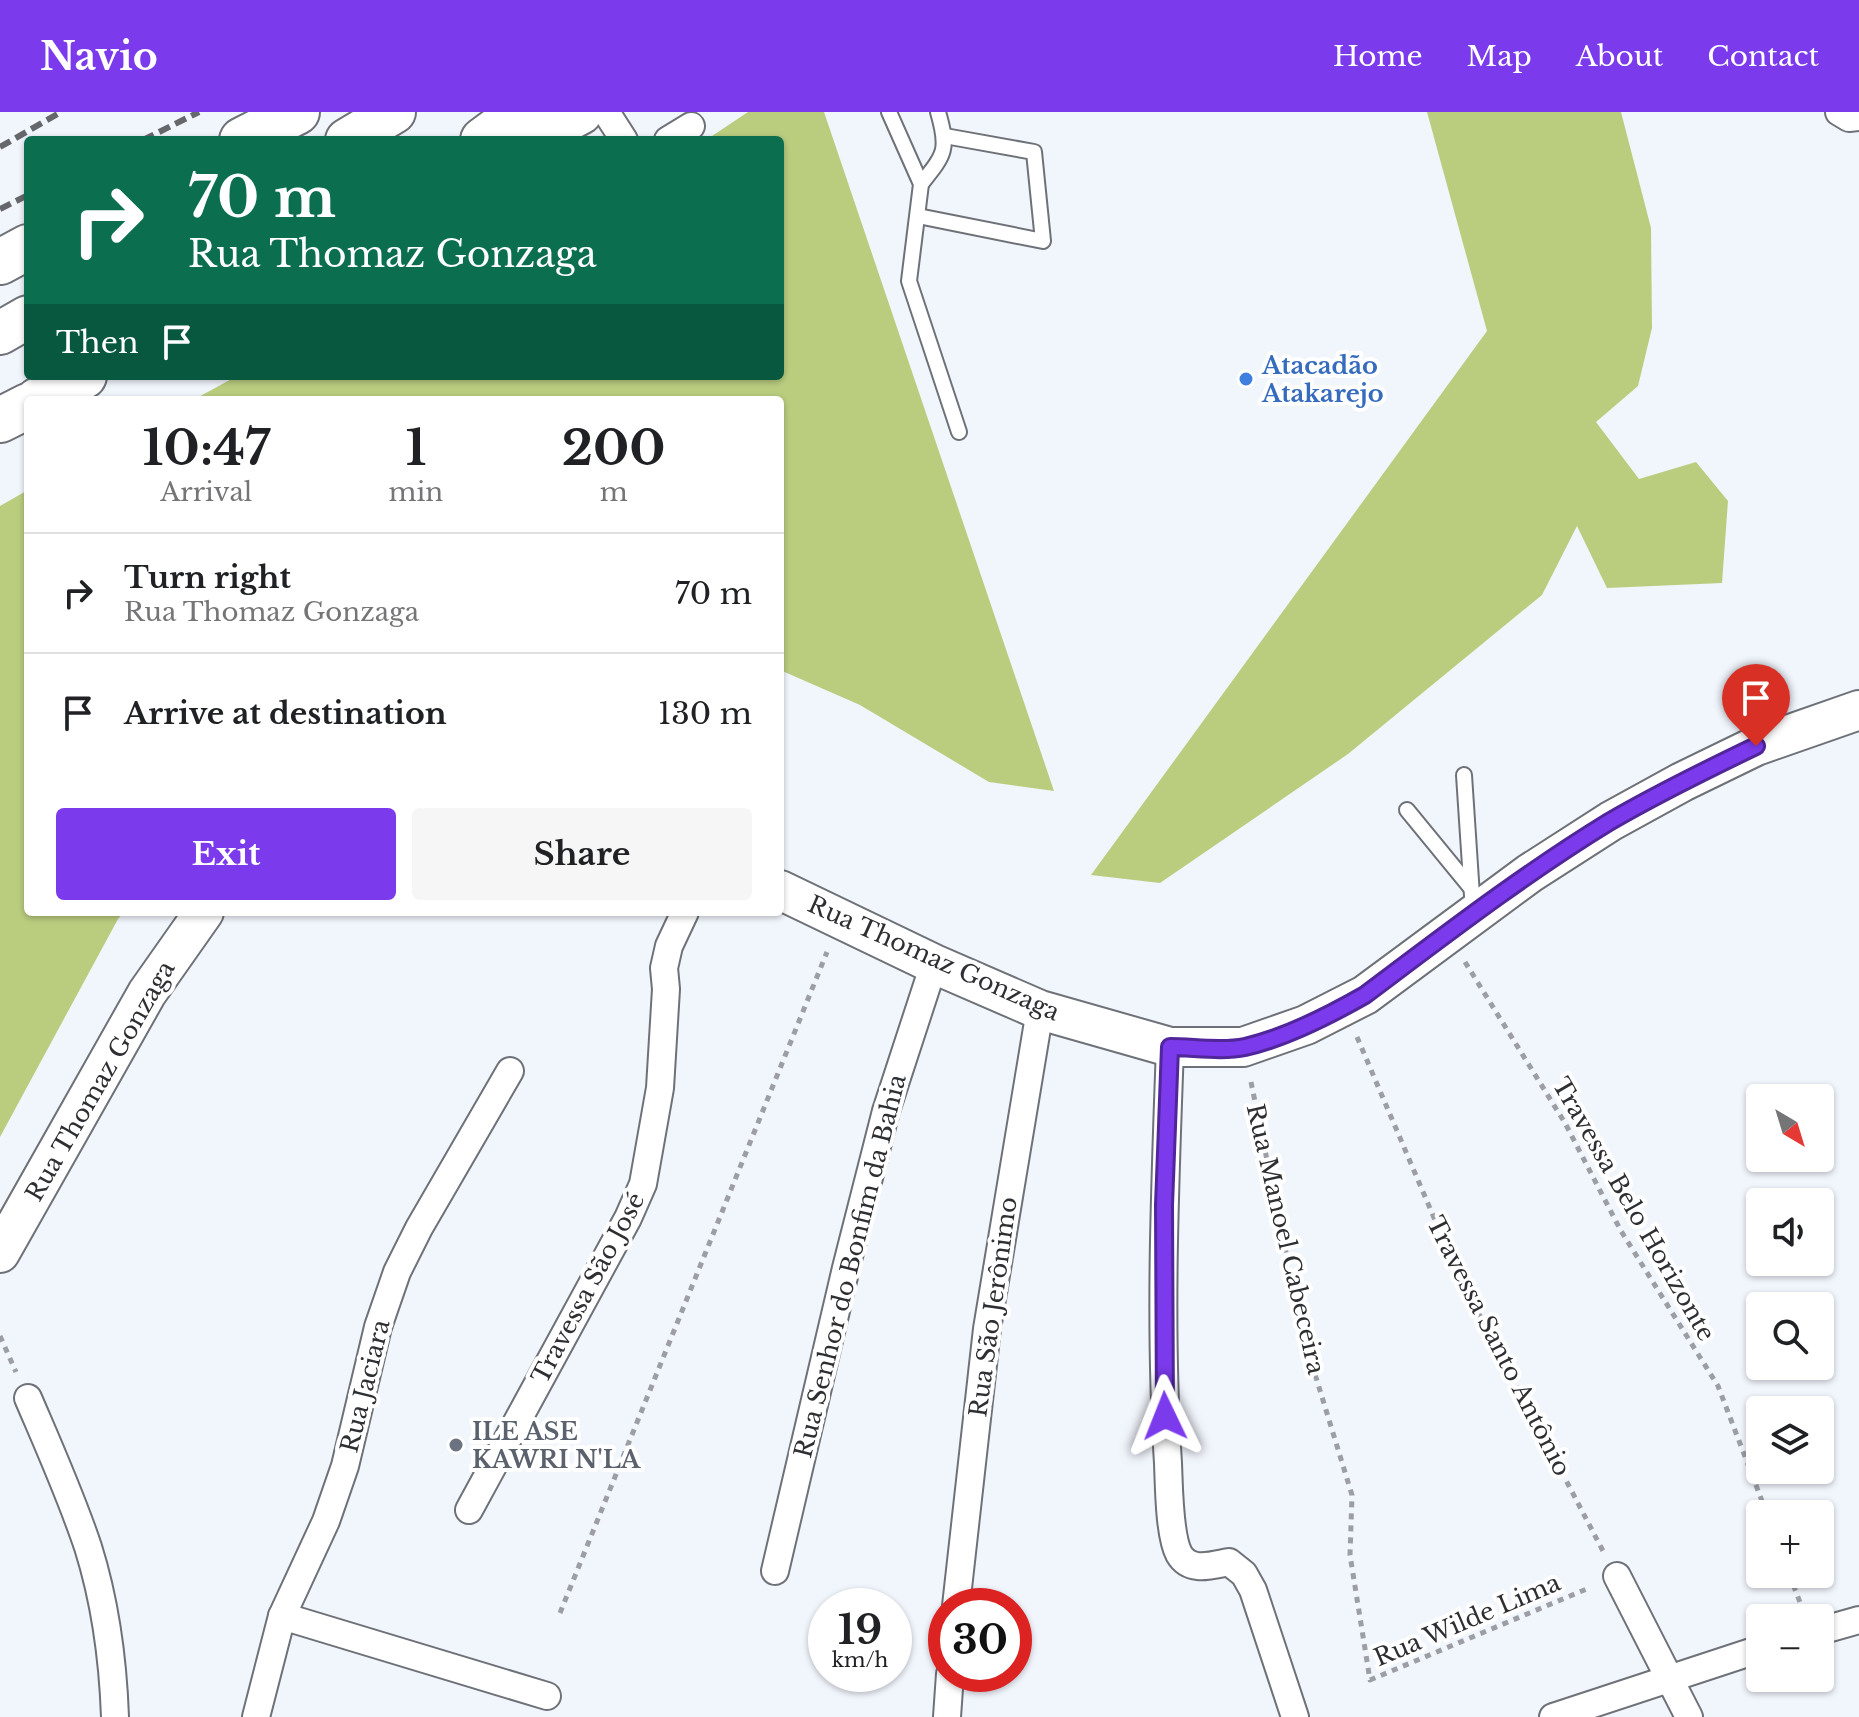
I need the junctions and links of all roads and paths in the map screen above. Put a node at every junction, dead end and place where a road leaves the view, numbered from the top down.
1 (297, 112) edge
2 (394, 112) edge
3 (521, 112) edge
4 (580, 112) edge
5 (606, 112) edge
6 (889, 112) edge
7 (938, 112) edge
8 (1839, 112) edge
9 (1859, 117) edge
10 (691, 126) dead end
11 (250, 136) edge
12 (354, 136) edge
13 (488, 136) edge
14 (535, 136) edge
15 (621, 136) edge
16 (675, 136) edge
17 (945, 136) junction
18 (921, 184) junction
19 (918, 216) junction
20 (24, 249) edge
21 (0, 262) edge
22 (24, 319) edge
23 (0, 333) edge
24 (76, 380) edge
25 (46, 396) edge
26 (24, 408) edge
27 (0, 420) edge
28 (959, 432) dead end
29 (1859, 710) edge
30 (1464, 775) dead end
31 (1407, 810) dead end
32 (784, 892) edge
33 (1464, 912) junction
34 (201, 916) edge
35 (683, 916) edge
36 (842, 918) junction
37 (934, 964) junction
38 (1345, 1007) junction
39 (1040, 1010) junction
40 (1170, 1047) junction
41 (510, 1071) dead end
42 (1249, 1076) dead end
43 (0, 1253) edge
44 (0, 1336) edge
45 (28, 1398) joint
46 (1352, 1495) joint
47 (1762, 1500) edge
48 (469, 1510) dead end
49 (775, 1571) dead end
50 (1617, 1576) junction
51 (958, 1588) edge
52 (560, 1613) dead end
53 (282, 1616) junction
54 (1859, 1620) edge
55 (1834, 1627) edge
56 (1746, 1653) edge
57 (1669, 1678) junction
58 (949, 1692) edge
59 (547, 1696) dead end
60 (115, 1717) edge
61 (256, 1717) edge
62 (947, 1717) edge
63 (1295, 1717) edge
64 (1553, 1717) edge
65 (1689, 1717) edge

1 - 11 highway
2 - 12 main road
3 - 13 highway
4 - 14 highway
5 - 15 street
6 - 18 lane
7 - 17 lane
8 - 9 street
10 - 16 street
17 - 18 lane
17 - 19 lane
18 - 19 lane
19 - 28 lane
20 - 21 highway
22 - 23 main road
24 - 25 highway
26 - 27 highway
29 - 33 main road, Rua Thomaz Gonzaga
30 - 33 lane
31 - 33 lane
32 - 36 main road, Rua Thomaz Gonzaga
33 - 38 main road, Rua Thomaz Gonzaga
33 - 47 path, Travessa Belo Horizonte
34 - 43 main road, Rua Thomaz Gonzaga
35 - 48 street, Travessa São José
36 - 37 main road, Rua Thomaz Gonzaga
36 - 52 path
37 - 39 main road, Rua Thomaz Gonzaga
37 - 49 street, Rua Senhor do Bonfim da Bahia
38 - 40 main road, Rua Thomaz Gonzaga
38 - 50 path, Travessa Santo Antônio
39 - 40 main road, Rua Thomaz Gonzaga
39 - 51 street, Rua São Jerônimo
40 - 63 street
41 - 53 street, Rua Jaciara
42 - 46 path, Rua Manoel Cabeceira
44 - 45 path
45 - 60 street
46 - 50 path, Rua Wilde Lima
50 - 57 street
53 - 59 street
53 - 61 street, Rua Jaciara
54 - 55 street
56 - 57 street
57 - 64 street
57 - 65 street
58 - 62 street

